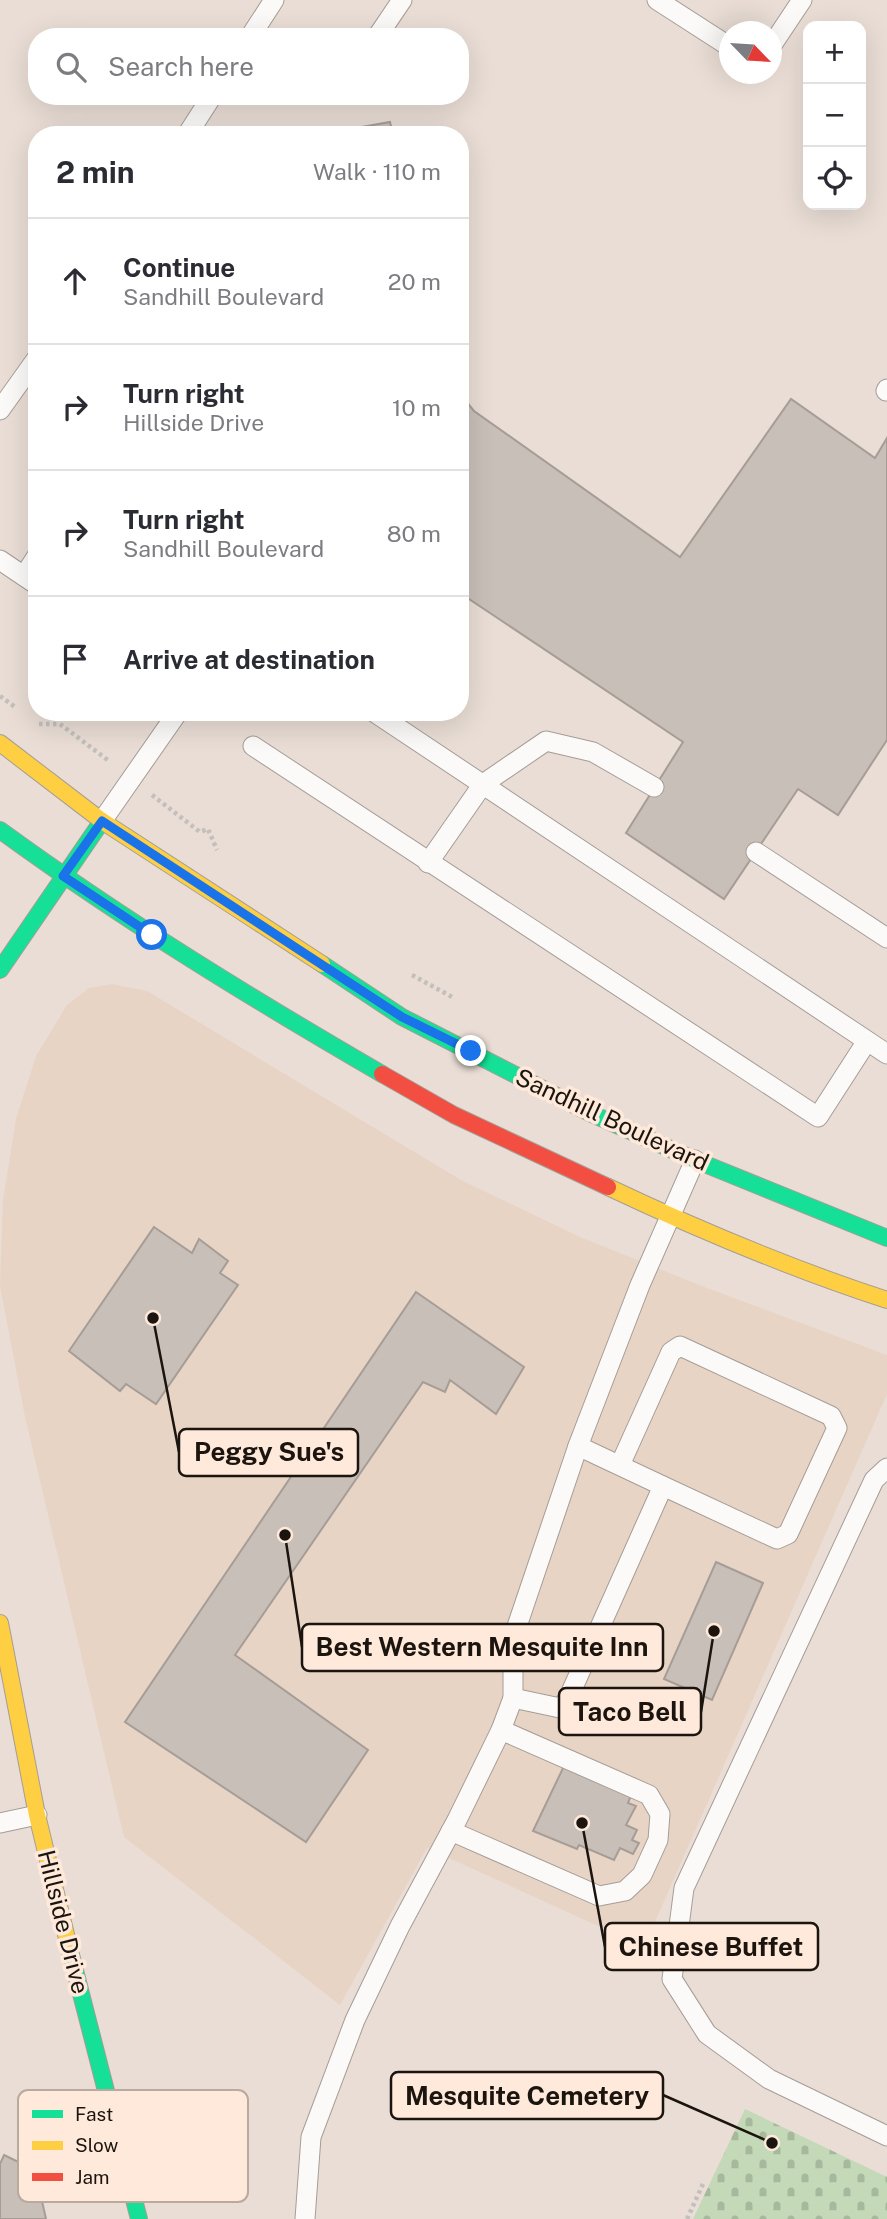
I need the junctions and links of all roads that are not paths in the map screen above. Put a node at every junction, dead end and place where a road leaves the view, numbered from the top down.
1 (274, 0) edge
2 (402, 0) edge
3 (802, 0) edge
4 (670, 4) edge
5 (256, 28) edge
6 (383, 28) edge
7 (782, 30) edge
8 (719, 39) edge
9 (206, 105) edge
10 (193, 126) edge
11 (28, 371) edge
12 (0, 410) edge
13 (0, 560) edge
14 (28, 579) edge
15 (172, 721) edge
16 (388, 721) edge
17 (0, 744) edge
18 (253, 746) dead end
19 (483, 784) junction
20 (654, 788) dead end
21 (102, 821) junction
22 (0, 830) edge
23 (756, 852) dead end
24 (428, 863) junction
25 (63, 876) junction
26 (886, 935) edge
27 (0, 970) edge
28 (867, 1041) junction
29 (887, 1054) edge
30 (695, 1160) junction
31 (887, 1211) edge
32 (669, 1216) junction
33 (882, 1236) edge
34 (887, 1300) edge
35 (578, 1446) junction
36 (620, 1465) junction
37 (887, 1468) edge
38 (663, 1486) junction
39 (0, 1623) edge
40 (513, 1698) junction
41 (501, 1730) junction
42 (37, 1815) junction
43 (0, 1823) edge
44 (451, 1831) junction
45 (105, 2090) edge
46 (887, 2136) edge
47 (135, 2202) edge
48 (139, 2219) edge
49 (305, 2219) edge

1 - 5 lane
2 - 6 lane
3 - 7 lane
4 - 8 lane
9 - 10 lane
11 - 12 lane
13 - 14 lane
15 - 21 lane
16 - 19 lane
17 - 21 main road, Sandhill Boulevard
18 - 24 lane
19 - 20 lane
19 - 24 lane
19 - 28 lane
21 - 25 main road
21 - 30 main road, Sandhill Boulevard
22 - 25 main road
23 - 26 lane
24 - 28 lane
25 - 27 main road
25 - 32 main road
28 - 29 lane
30 - 32 lane
30 - 33 main road, Sandhill Boulevard
31 - 33 lane
32 - 34 main road
32 - 35 lane
35 - 36 lane
35 - 40 lane
36 - 38 lane
36 - 38 lane
37 - 46 lane
38 - 40 lane
39 - 42 main road, Hillside Drive
40 - 41 lane
41 - 44 lane
41 - 44 lane
42 - 43 lane
42 - 45 main road, Hillside Drive
44 - 49 lane
47 - 48 main road, Hillside Drive

